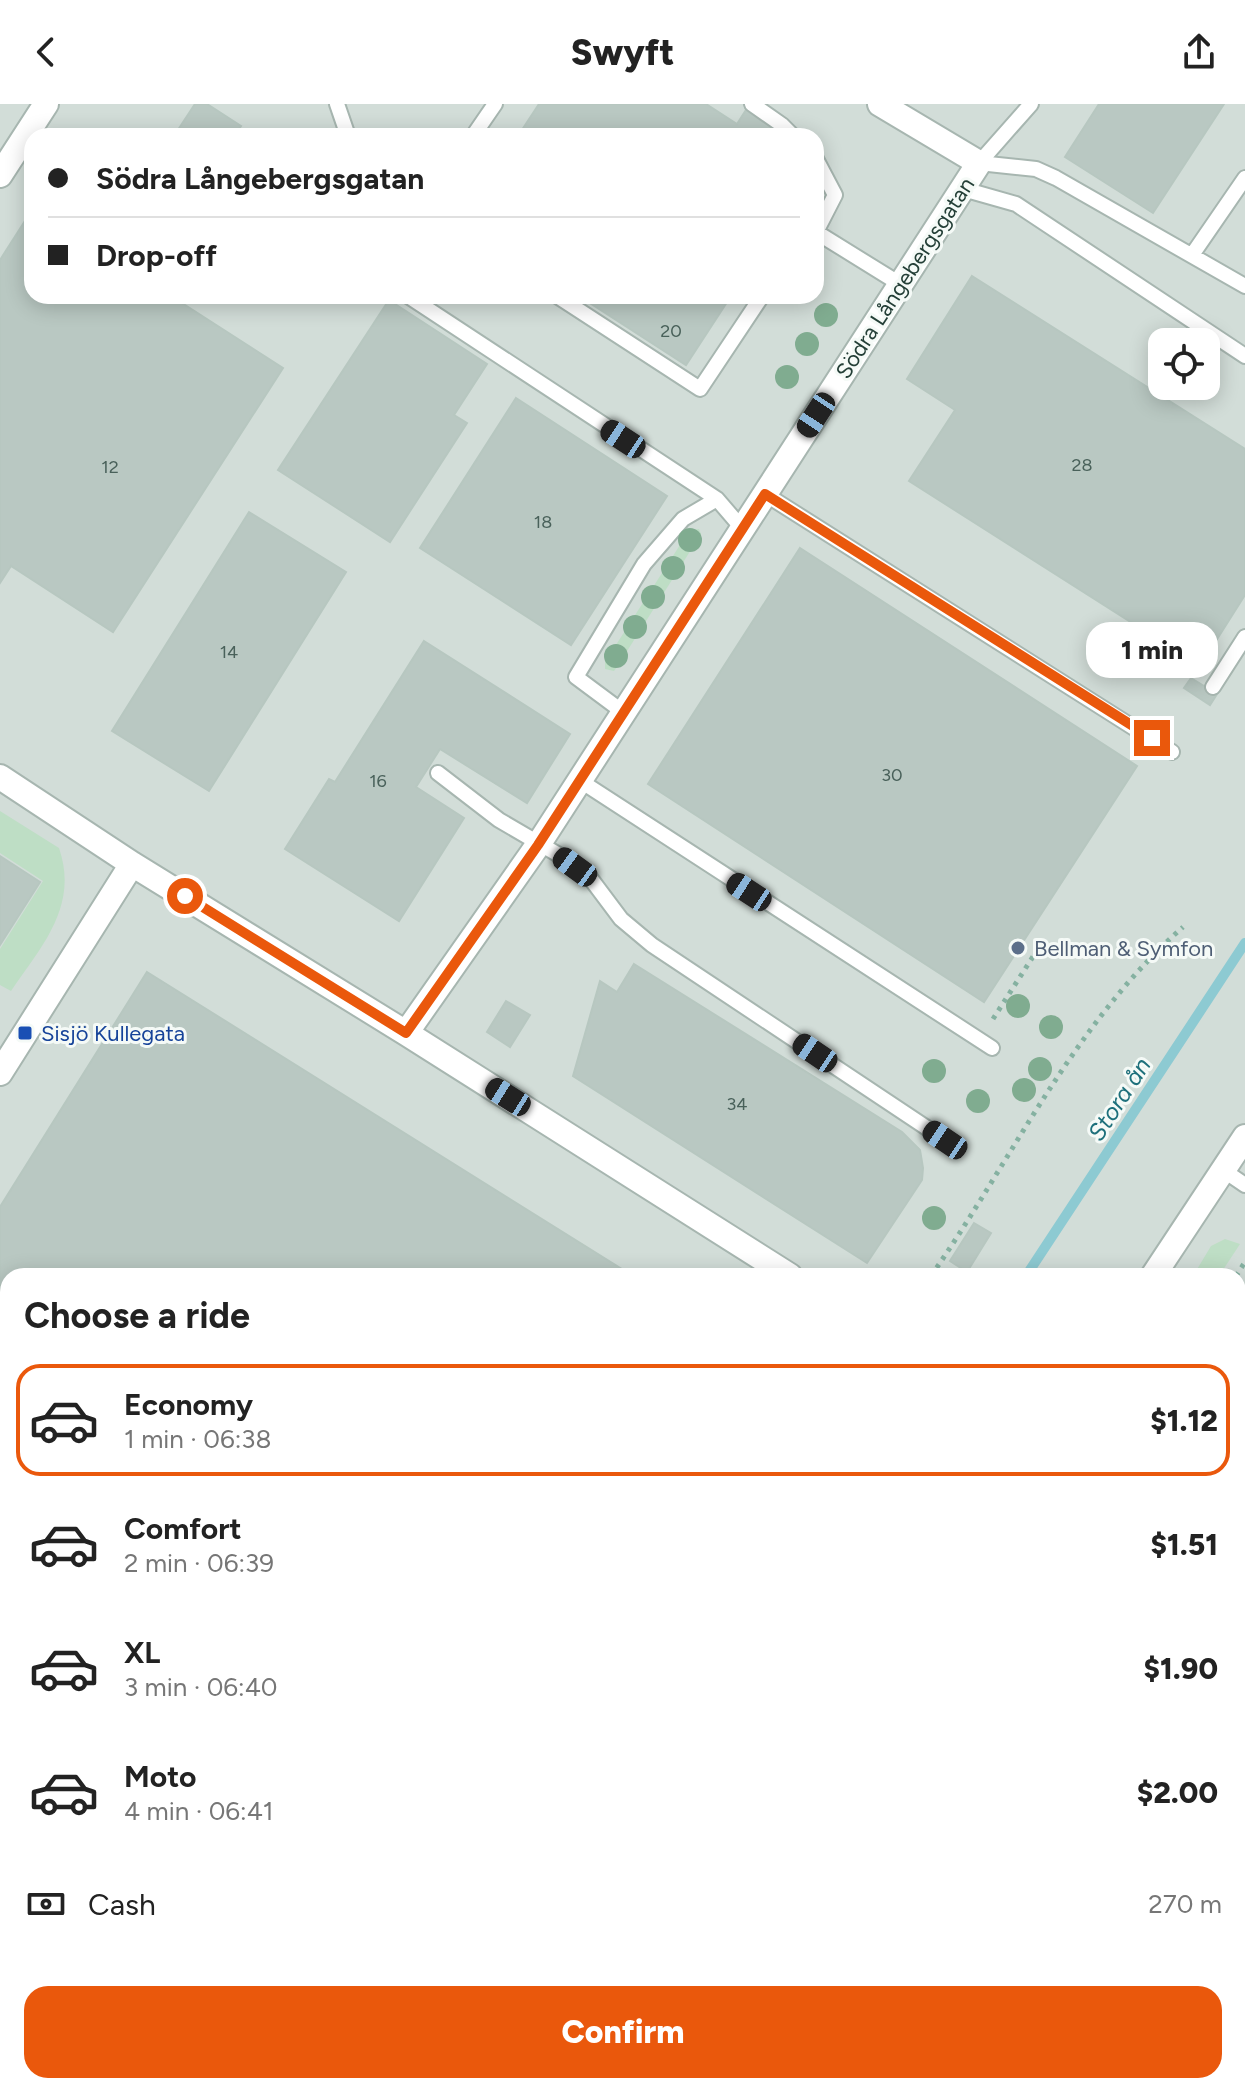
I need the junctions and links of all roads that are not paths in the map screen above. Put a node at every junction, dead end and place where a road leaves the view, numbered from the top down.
1 (46, 104) edge
2 (337, 104) edge
3 (495, 104) edge
4 (752, 104) edge
5 (880, 104) edge
6 (1031, 104) edge
7 (30, 128) edge
8 (345, 128) edge
9 (478, 128) edge
10 (785, 128) edge
11 (24, 138) edge
12 (979, 163) junction
13 (824, 174) edge
14 (0, 175) edge
15 (1245, 178) edge
16 (963, 189) junction
17 (824, 216) edge
18 (824, 237) edge
19 (1192, 255) junction
20 (900, 284) junction
21 (1245, 286) edge
22 (420, 304) edge
23 (569, 304) edge
24 (757, 304) edge
25 (1245, 356) edge
26 (765, 494) junction
27 (717, 499) junction
28 (741, 527) junction
29 (1245, 637) edge
30 (1213, 687) dead end
31 (623, 712) junction
32 (1172, 752) dead end
33 (438, 773) dead end
34 (0, 777) edge
35 (579, 780) junction
36 (538, 845) junction
37 (132, 864) junction
38 (406, 1033) junction
39 (985, 1044) road end
40 (0, 1073) edge
41 (1245, 1137) edge
42 (945, 1140) dead end
43 (1223, 1170) junction
44 (1245, 1185) edge
45 (777, 1268) edge
46 (1158, 1268) edge

1 - 7 street
2 - 8 lane
3 - 9 lane
4 - 10 lane
5 - 12 street
6 - 12 lane
11 - 14 street
12 - 16 street, Södra Långebergsgatan
12 - 19 lane
13 - 17 lane
15 - 19 lane
16 - 20 street, Södra Långebergsgatan
16 - 25 lane
18 - 20 lane
19 - 21 lane
20 - 26 street, Södra Långebergsgatan
22 - 27 lane
23 - 24 lane
26 - 28 street, Södra Långebergsgatan
26 - 32 lane
27 - 28 lane
27 - 31 lane
28 - 31 street, Södra Långebergsgatan
29 - 30 lane
31 - 35 street, Södra Långebergsgatan
33 - 36 lane
34 - 37 street
35 - 36 street, Södra Långebergsgatan
35 - 39 lane
36 - 38 street, Södra Långebergsgatan
36 - 42 lane
37 - 38 street
37 - 40 street
38 - 45 street
41 - 43 street
43 - 44 lane
43 - 46 street

